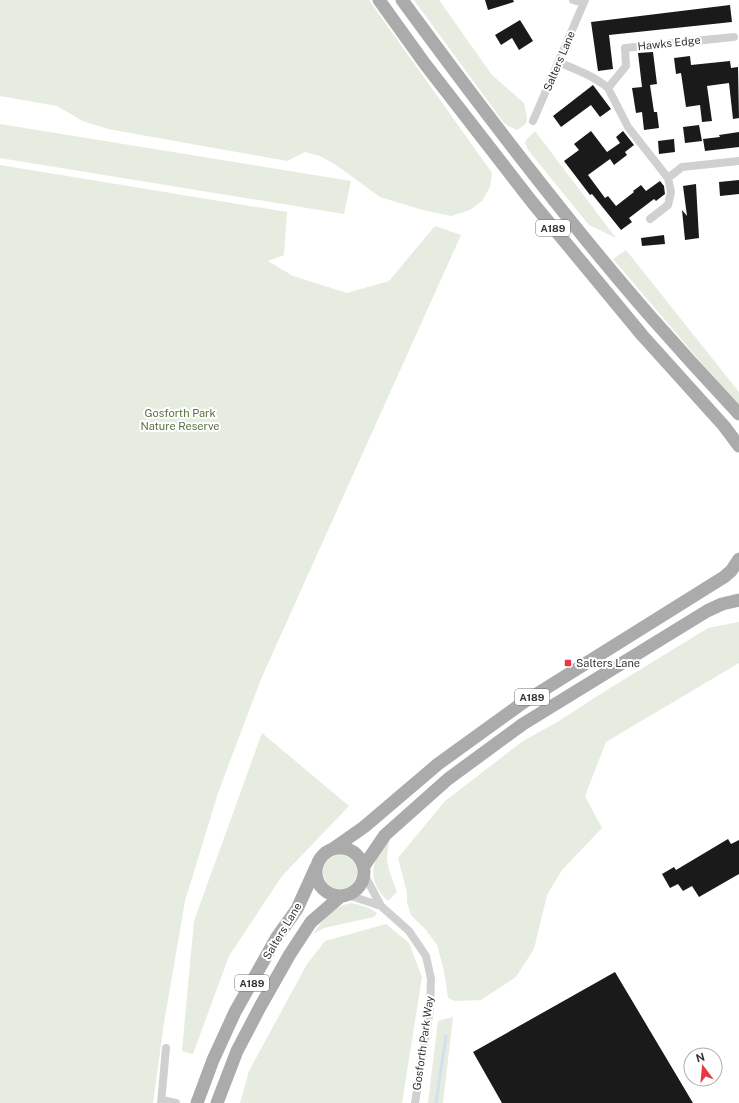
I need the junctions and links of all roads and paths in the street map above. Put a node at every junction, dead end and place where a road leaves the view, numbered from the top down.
1 (379, 0) edge
2 (402, 0) edge
3 (573, 0) edge
4 (584, 2) edge
5 (734, 37) dead end
6 (558, 62) junction
7 (608, 88) junction
8 (533, 121) dead end
9 (739, 161) edge
10 (668, 178) junction
11 (650, 219) dead end
12 (739, 414) edge
13 (739, 446) edge
14 (739, 559) edge
15 (739, 600) edge
16 (334, 848) junction
17 (316, 867) junction
18 (364, 870) junction
19 (345, 895) junction
20 (381, 906) junction
21 (166, 1048) dead end
22 (161, 1101) edge
23 (176, 1103) edge
24 (197, 1103) edge
25 (217, 1103) edge
26 (415, 1103) edge

1 - 13 main road, A189
2 - 12 main road, A189
3 - 4 street
4 - 6 street, Salters Lane
5 - 7 street, Hawks Edge
6 - 7 street
6 - 8 street, Salters Lane
7 - 10 street
9 - 10 street
10 - 11 street
14 - 16 main road, A189
15 - 18 main road, A189
16 - 17 main road, A189
16 - 18 main road
17 - 19 main road
17 - 24 main road, Salters Lane / A189
18 - 19 main road, A189
18 - 20 street, Gosforth Park Way
19 - 20 street, Gosforth Park Way
19 - 25 main road, Salters Lane / A189
20 - 26 street, Gosforth Park Way
21 - 22 street
22 - 23 street

